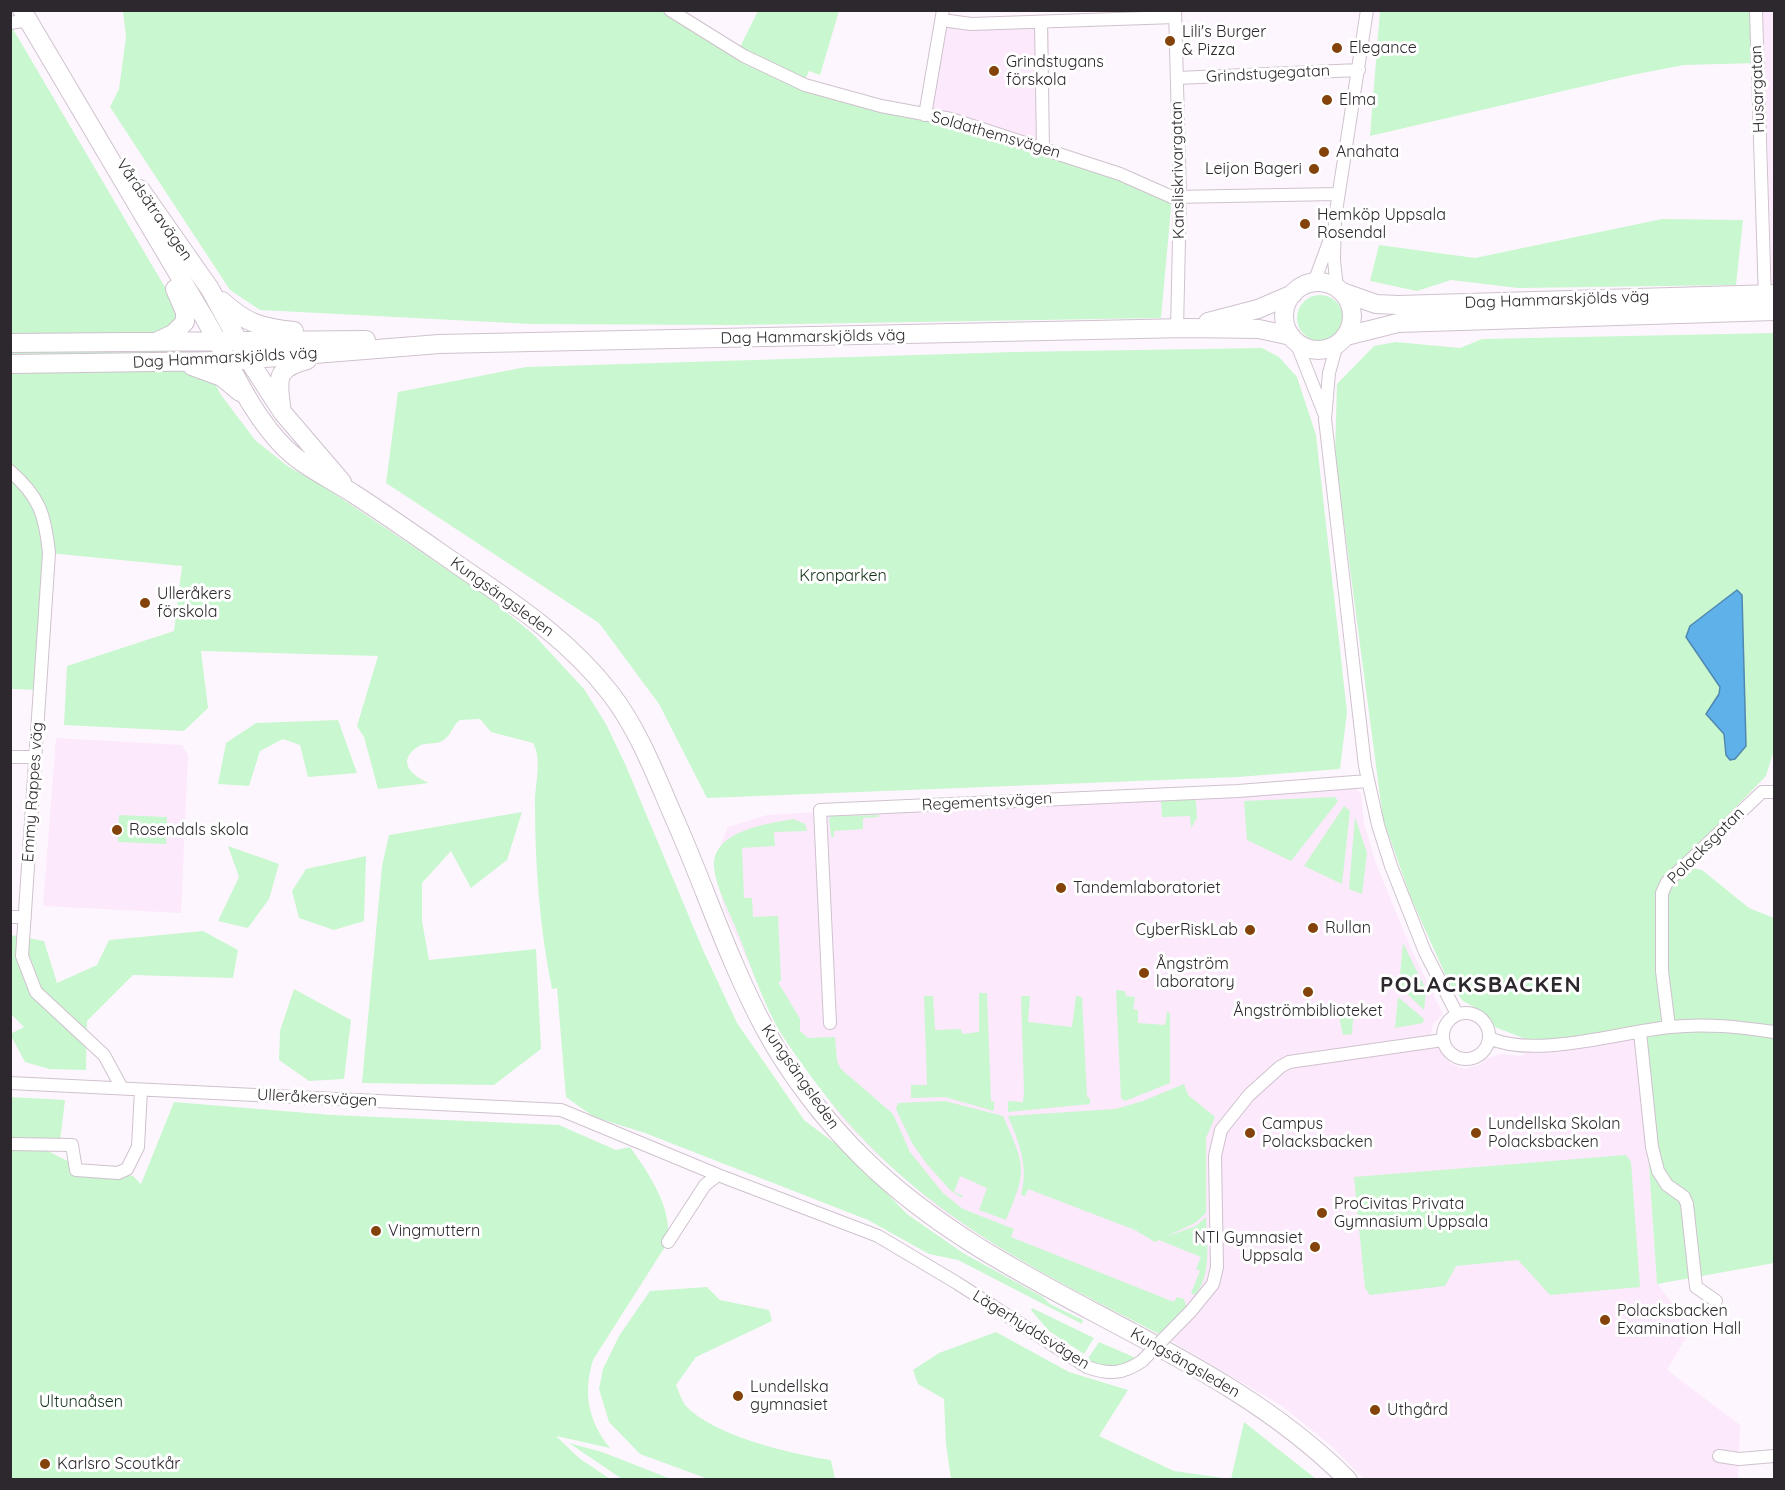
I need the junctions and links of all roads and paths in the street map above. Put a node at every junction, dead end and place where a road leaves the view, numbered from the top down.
1 (670, 10) edge
2 (1367, 10) edge
3 (1756, 10) edge
4 (1175, 14) edge
5 (943, 15) edge
6 (20, 18) edge
7 (1041, 22) junction
8 (1359, 70) junction
9 (1177, 78) junction
10 (64, 81) junction
11 (925, 114) junction
12 (1043, 148) junction
13 (1337, 194) junction
14 (1180, 196) junction
15 (1335, 218) junction
16 (169, 261) junction
17 (1309, 284) junction
18 (210, 289) junction
19 (1340, 290) junction
20 (1293, 294) junction
21 (1770, 303) edge
22 (1182, 329) junction
23 (1293, 339) junction
24 (1341, 340) junction
25 (217, 341) junction
26 (239, 341) junction
27 (153, 343) junction
28 (10, 344) edge
29 (336, 345) junction
30 (248, 359) junction
31 (228, 361) junction
32 (178, 362) junction
33 (10, 364) edge
34 (250, 402) junction
35 (283, 413) junction
36 (1326, 418) junction
37 (10, 471) edge
38 (351, 492) junction
39 (10, 757) edge
40 (36, 757) junction
41 (1368, 781) junction
42 (1774, 792) edge
43 (10, 917) edge
44 (25, 917) junction
45 (1457, 1014) junction
46 (830, 1023) dead end
47 (1669, 1027) junction
48 (1640, 1032) junction
49 (1774, 1032) edge
50 (1490, 1038) junction
51 (1443, 1040) junction
52 (10, 1083) edge
53 (122, 1088) junction
54 (141, 1090) junction
55 (618, 1135) joint
56 (10, 1143) edge
57 (718, 1175) junction
58 (668, 1242) dead end
59 (1716, 1301) dead end
60 (1719, 1456) dead end
61 (1774, 1456) edge
62 (1348, 1479) edge

1 - 11 street, Soldathemsvägen
2 - 8 street
3 - 21 street, Husargatan
4 - 7 street
4 - 9 street, Kansliskrivargatan
5 - 7 street
5 - 11 street
6 - 10 main road, Vårdsätravägen
7 - 12 street
8 - 9 street, Grindstugegatan
8 - 13 street
9 - 14 street, Kansliskrivargatan
10 - 16 main road, Vårdsätravägen
10 - 18 main road, Vårdsätravägen
11 - 12 street, Soldathemsvägen
12 - 14 street, Soldathemsvägen
13 - 14 street, Soldathemsvägen
13 - 15 street
14 - 22 street, Kansliskrivargatan
15 - 17 street
15 - 19 street
16 - 25 main road, Vårdsätravägen
16 - 27 main road
17 - 19 main road
17 - 20 main road
18 - 26 main road, Vårdsätravägen
18 - 29 main road
19 - 21 main road, Dag Hammarskjölds väg
19 - 24 main road
20 - 22 main road, Dag Hammarskjölds väg
20 - 23 main road
21 - 24 main road, Dag Hammarskjölds väg
22 - 23 main road, Dag Hammarskjölds väg
22 - 29 main road, Dag Hammarskjölds väg
23 - 24 main road
23 - 36 street
24 - 36 street
25 - 26 main road, Dag Hammarskjölds väg
25 - 27 main road, Dag Hammarskjölds väg
25 - 31 main road, Kungsängsleden
26 - 29 main road, Dag Hammarskjölds väg
26 - 30 main road, Kungsängsleden
27 - 28 main road, Dag Hammarskjölds väg
29 - 30 main road, Dag Hammarskjölds väg
29 - 35 main road
30 - 31 main road, Dag Hammarskjölds väg
30 - 35 main road, Kungsängsleden
31 - 32 main road, Dag Hammarskjölds väg
31 - 34 main road, Kungsängsleden
32 - 33 main road, Dag Hammarskjölds väg
32 - 34 main road
34 - 38 main road, Kungsängsleden
35 - 38 main road, Kungsängsleden
36 - 41 street
37 - 40 street, Emmy Rappes väg
38 - 62 main road, Kungsängsleden
39 - 40 street
40 - 44 street, Emmy Rappes väg
41 - 45 street
41 - 46 street, Regementsvägen
42 - 47 street, Polacksgatan
43 - 44 street
44 - 53 street, Emmy Rappes väg
45 - 50 street
45 - 51 street
47 - 48 street
47 - 49 street
48 - 50 street
48 - 59 street
50 - 51 street
51 - 57 street, Lägerhyddsvägen, bridge
52 - 53 street, Ulleråkersvägen
53 - 54 street, Ulleråkersvägen
54 - 55 street, Ulleråkersvägen
54 - 56 street
55 - 57 street, Lägerhyddsvägen
57 - 58 street
60 - 61 street

